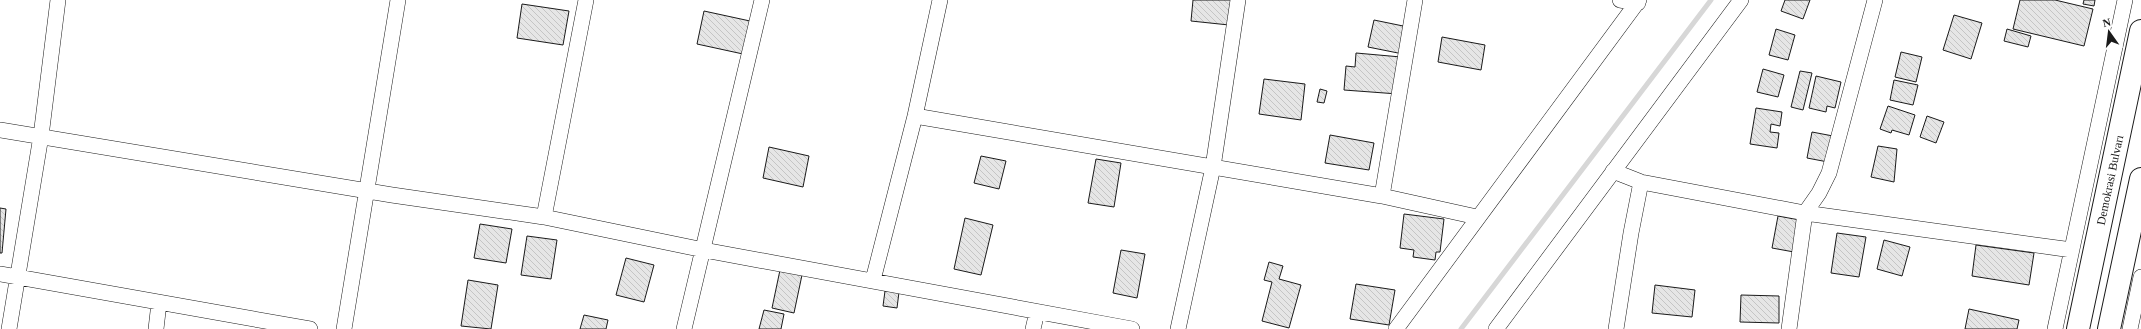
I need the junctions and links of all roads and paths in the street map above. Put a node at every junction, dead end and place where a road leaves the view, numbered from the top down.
1 (58, 0) edge
2 (398, 0) edge
3 (586, 0) edge
4 (762, 0) edge
5 (940, 0) edge
6 (1238, 0) edge
7 (1415, 0) edge
8 (1620, 0) edge
9 (1741, 0) edge
10 (1875, 0) edge
11 (2125, 0) edge
12 (1639, 1) edge
13 (2141, 31) edge
14 (915, 116) junction
15 (0, 130) edge
16 (41, 136) junction
17 (1213, 167) junction
18 (1614, 171) junction
19 (2141, 179) edge
20 (1641, 182) junction
21 (368, 191) junction
22 (1382, 196) junction
23 (1805, 213) junction
24 (1478, 216) junction
25 (544, 217) junction
26 (704, 250) junction
27 (2072, 250) junction
28 (0, 274) edge
29 (19, 277) junction
30 (873, 280) junction
31 (2141, 281) edge
32 (160, 303) junction
33 (1037, 312) junction
34 (9, 329) edge
35 (156, 329) edge
36 (310, 329) edge
37 (344, 329) edge
38 (684, 329) edge
39 (1033, 329) edge
40 (1132, 329) edge
41 (1178, 329) edge
42 (1396, 329) edge
43 (1496, 329) edge
44 (1616, 329) edge
45 (1789, 329) edge
46 (2055, 329) edge
47 (2078, 329) edge
48 (2109, 329) edge
49 (2130, 329) edge

1 - 16 street
2 - 21 street
3 - 25 street
4 - 26 street
5 - 14 street
6 - 17 street
7 - 22 street
8 - 12 street
9 - 18 street
10 - 23 street
11 - 27 street
12 - 24 street
13 - 47 highway, Demokrasi Bulvarı
14 - 17 street
14 - 30 street
15 - 16 street
16 - 21 street
16 - 29 street
17 - 22 street
17 - 41 street
18 - 20 street
18 - 43 street
19 - 48 highway
20 - 23 street
20 - 44 street
21 - 25 street
21 - 37 street
22 - 24 street
23 - 27 street
23 - 45 street
24 - 42 street
25 - 26 street
26 - 30 street
26 - 38 street
27 - 46 street
28 - 29 street
29 - 32 street
29 - 34 street
30 - 33 street
31 - 49 street
32 - 35 street
32 - 36 street
33 - 39 street
33 - 40 street

